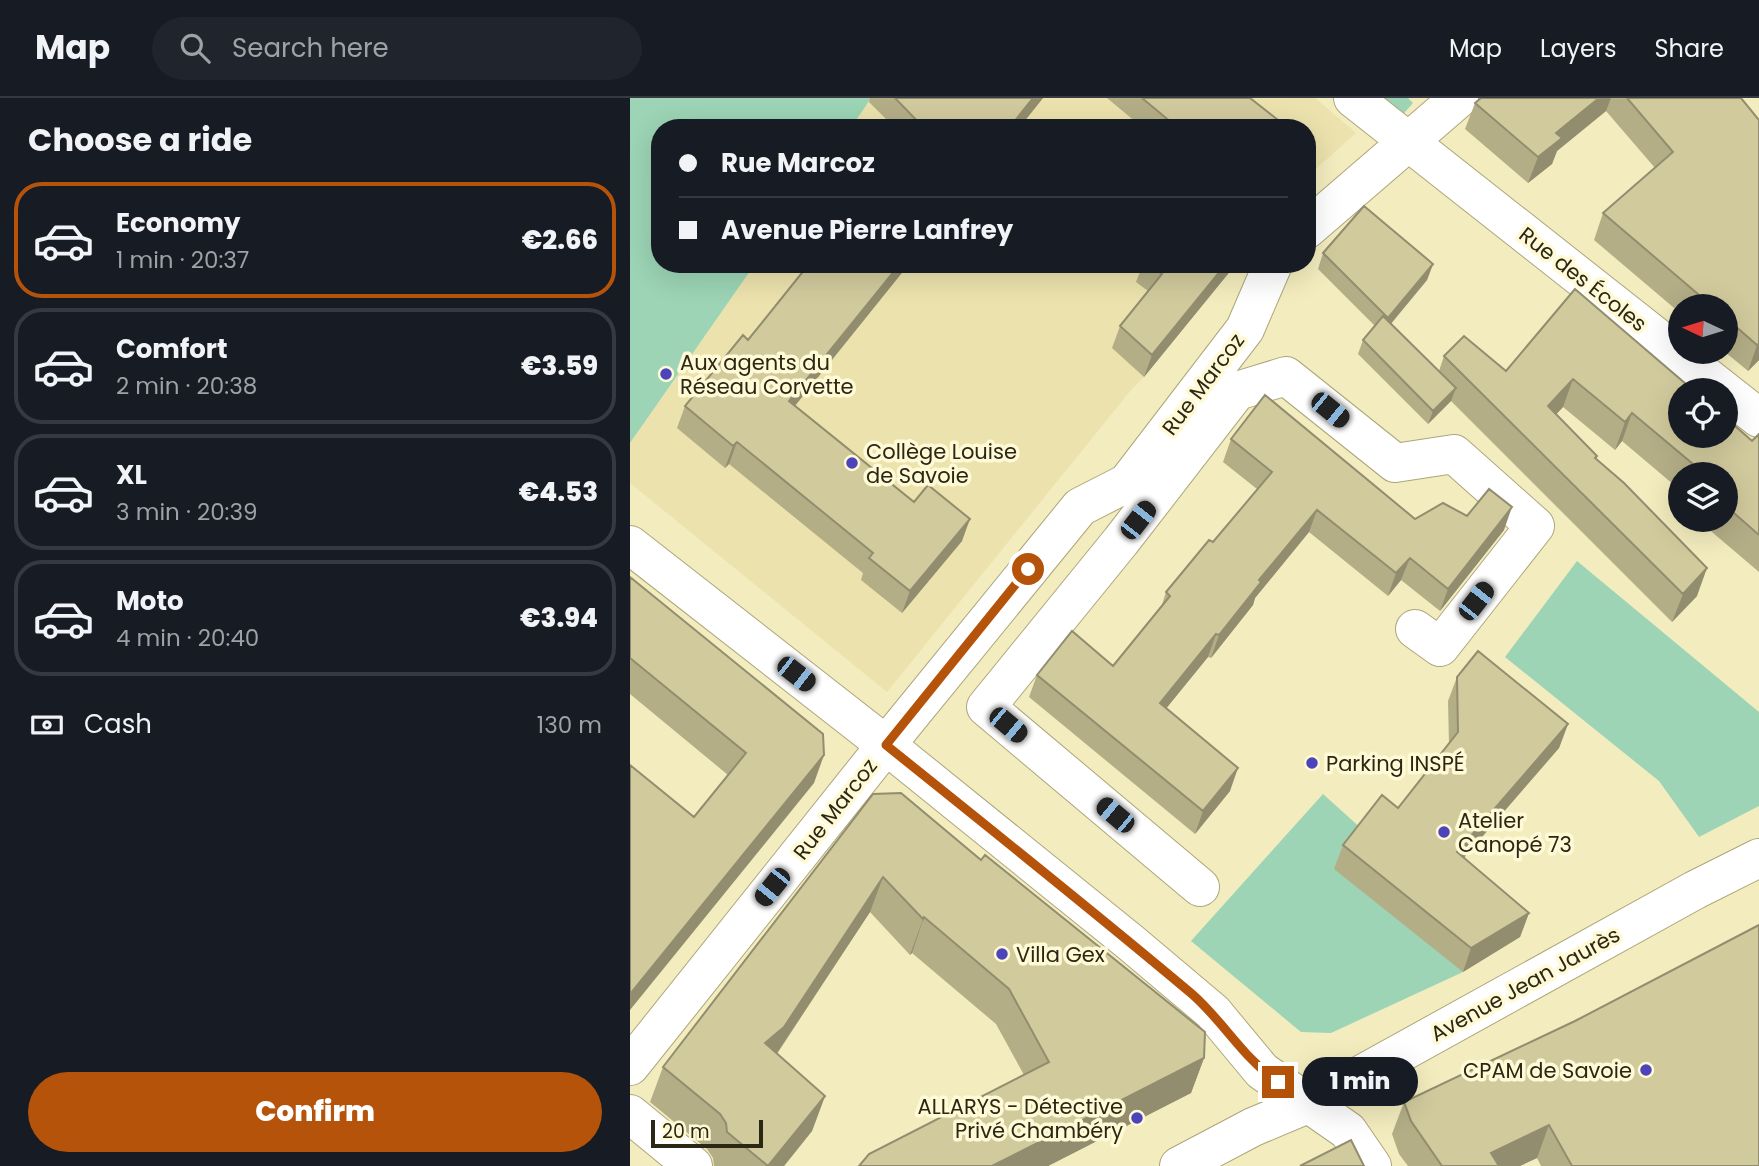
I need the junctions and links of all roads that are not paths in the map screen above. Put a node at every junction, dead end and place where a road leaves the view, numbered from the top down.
1 (1353, 98) edge
2 (1459, 98) edge
3 (1407, 142) junction
4 (1316, 221) edge
5 (1269, 273) edge
6 (1754, 405) edge
7 (1080, 507) junction
8 (1121, 541) junction
9 (630, 545) edge
10 (1415, 629) dead end
11 (886, 745) junction
12 (1759, 858) edge
13 (1200, 887) dead end
14 (630, 1066) edge
15 (1310, 1103) junction
16 (630, 1114) edge
17 (693, 1166) edge
18 (1179, 1166) edge
19 (1372, 1166) edge

1 - 3 street, Rue des Écoles
2 - 3 street
3 - 4 street
3 - 6 street, Rue des Écoles
5 - 7 street, Rue Marcoz
7 - 8 street
7 - 11 street, Rue Marcoz
8 - 10 street
8 - 13 street
9 - 11 street
11 - 14 street, Rue Marcoz
11 - 15 street
12 - 15 street, Avenue Jean Jaurès
15 - 18 street, Avenue Jean Jaurès
15 - 19 street
16 - 17 street

